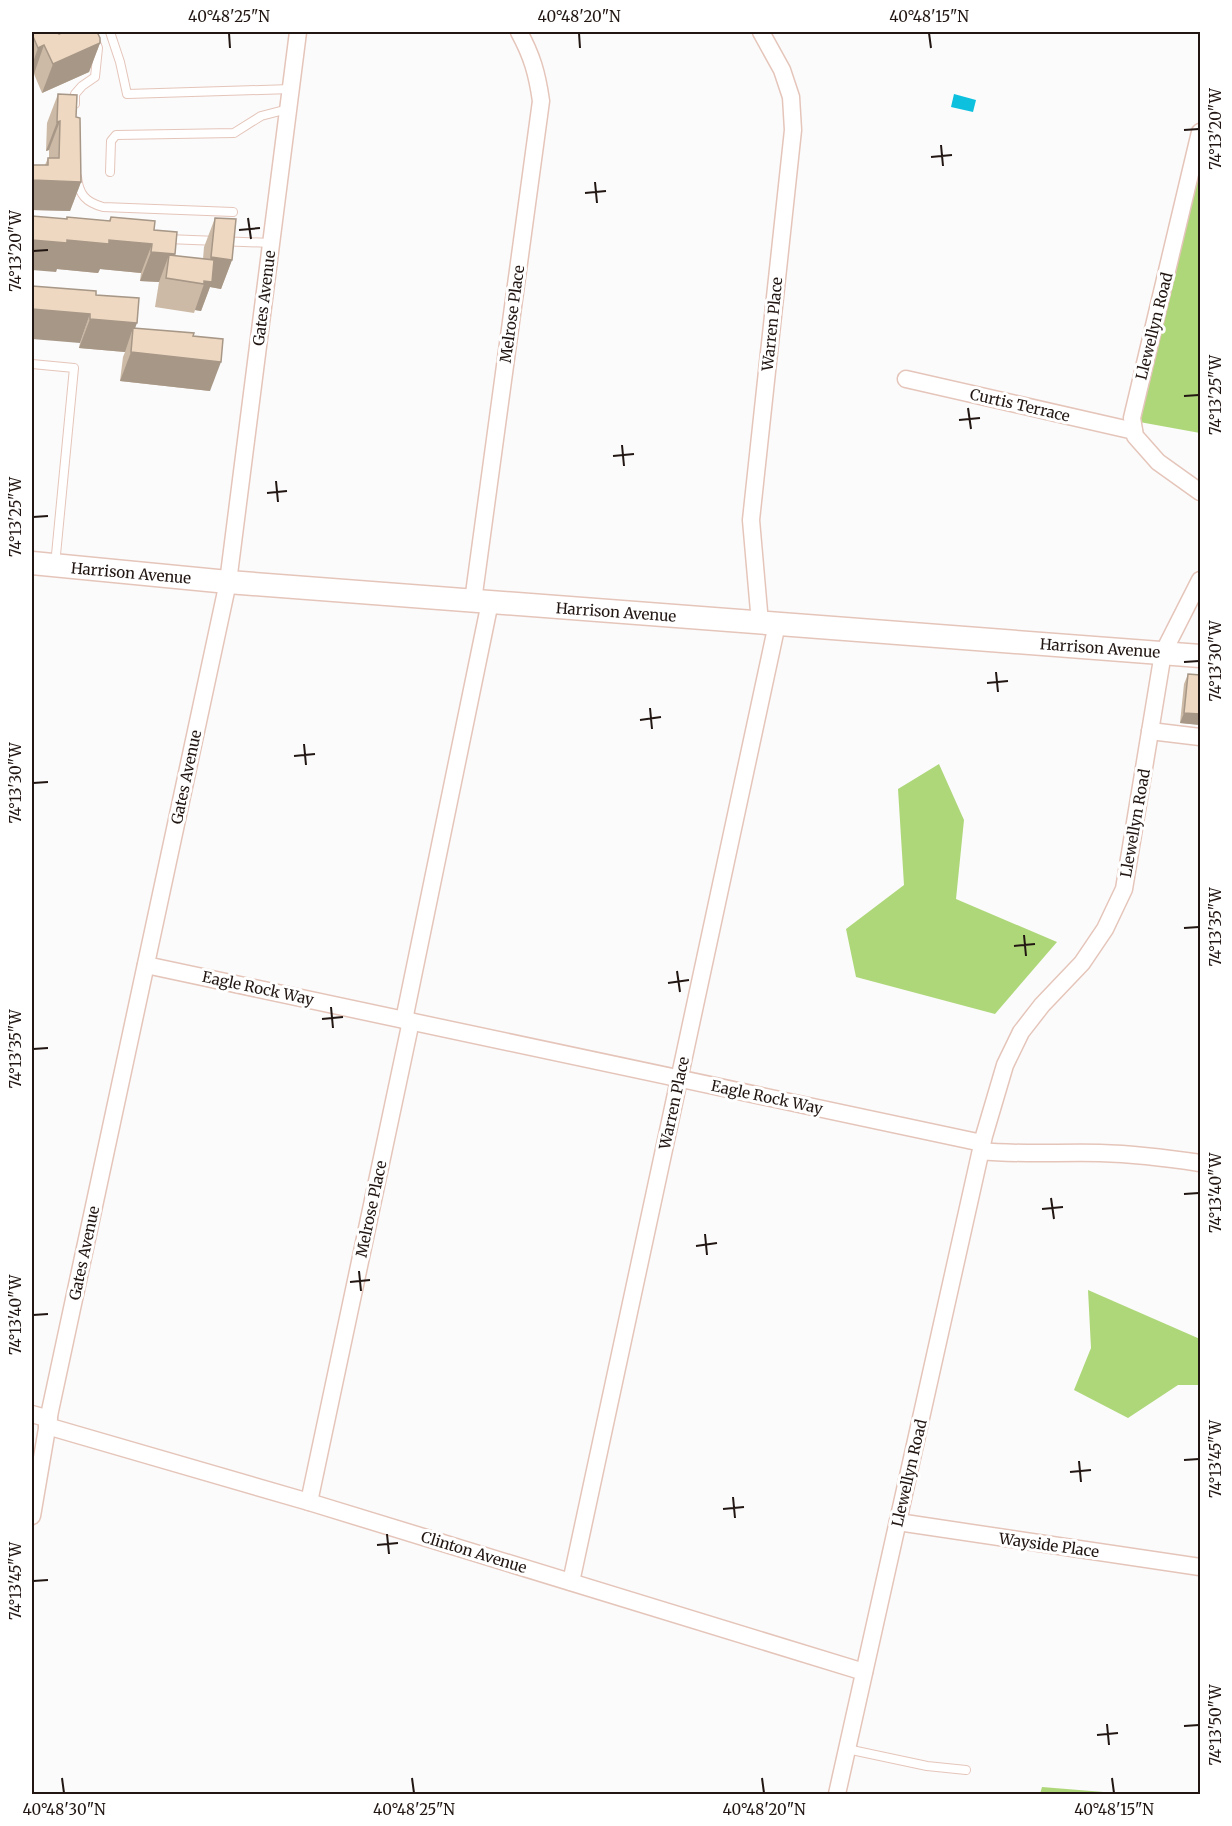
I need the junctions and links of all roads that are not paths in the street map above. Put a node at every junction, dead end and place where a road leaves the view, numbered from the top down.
1 (92, 32) edge
2 (110, 32) edge
3 (298, 32) edge
4 (519, 32) edge
5 (761, 32) edge
6 (291, 89) junction
7 (288, 109) junction
8 (76, 117) edge
9 (1200, 132) edge
10 (77, 165) edge
11 (110, 172) dead end
12 (233, 213) dead end
13 (157, 239) edge
14 (271, 243) junction
15 (32, 364) edge
16 (906, 379) dead end
17 (1134, 430) junction
18 (1200, 492) edge
19 (32, 563) edge
20 (55, 565) junction
21 (1200, 580) edge
22 (228, 582) junction
23 (482, 602) junction
24 (769, 623) junction
25 (1163, 653) junction
26 (1200, 656) edge
27 (1150, 731) junction
28 (1200, 737) edge
29 (146, 965) junction
30 (408, 1020) junction
31 (680, 1078) junction
32 (982, 1147) junction
33 (1200, 1163) edge
34 (32, 1414) edge
35 (48, 1423) junction
36 (309, 1502) junction
37 (32, 1516) edge
38 (898, 1522) junction
39 (1200, 1567) edge
40 (571, 1582) junction
41 (864, 1672) junction
42 (847, 1749) junction
43 (966, 1770) dead end
44 (837, 1794) edge

1 - 8 lane
2 - 6 lane
3 - 6 street, Gates Avenue
4 - 23 street, Melrose Place
5 - 24 street, Warren Place
6 - 7 street, Gates Avenue
7 - 11 lane
7 - 14 street, Gates Avenue
9 - 17 street, Llewellyn Road
10 - 12 lane
13 - 14 lane
14 - 22 street, Gates Avenue
15 - 20 lane
16 - 17 street, Curtis Terrace
17 - 18 street
19 - 20 street, Harrison Avenue
20 - 22 street, Harrison Avenue
21 - 25 street, Llewellyn Road
22 - 23 street, Harrison Avenue
22 - 29 street, Gates Avenue
23 - 24 street, Harrison Avenue
23 - 30 street, Melrose Place
24 - 25 street, Harrison Avenue
24 - 31 street, Warren Place
25 - 26 street, Harrison Avenue
25 - 27 street, Llewellyn Road
27 - 28 street
27 - 32 street, Llewellyn Road
29 - 30 street, Eagle Rock Way
29 - 35 street, Gates Avenue
30 - 31 street, Eagle Rock Way
30 - 36 street, Melrose Place
31 - 32 street, Eagle Rock Way
31 - 40 street, Warren Place
32 - 33 street, Eagle Rock Way
32 - 38 street, Llewellyn Road
34 - 35 street, Clinton Avenue
35 - 36 street, Clinton Avenue
35 - 37 street, Gates Avenue
36 - 40 street, Clinton Avenue
38 - 39 street, Wayside Place
38 - 41 street, Llewellyn Road
40 - 41 street, Clinton Avenue
41 - 42 street, Llewellyn Road
42 - 43 lane
42 - 44 street, Llewellyn Road

